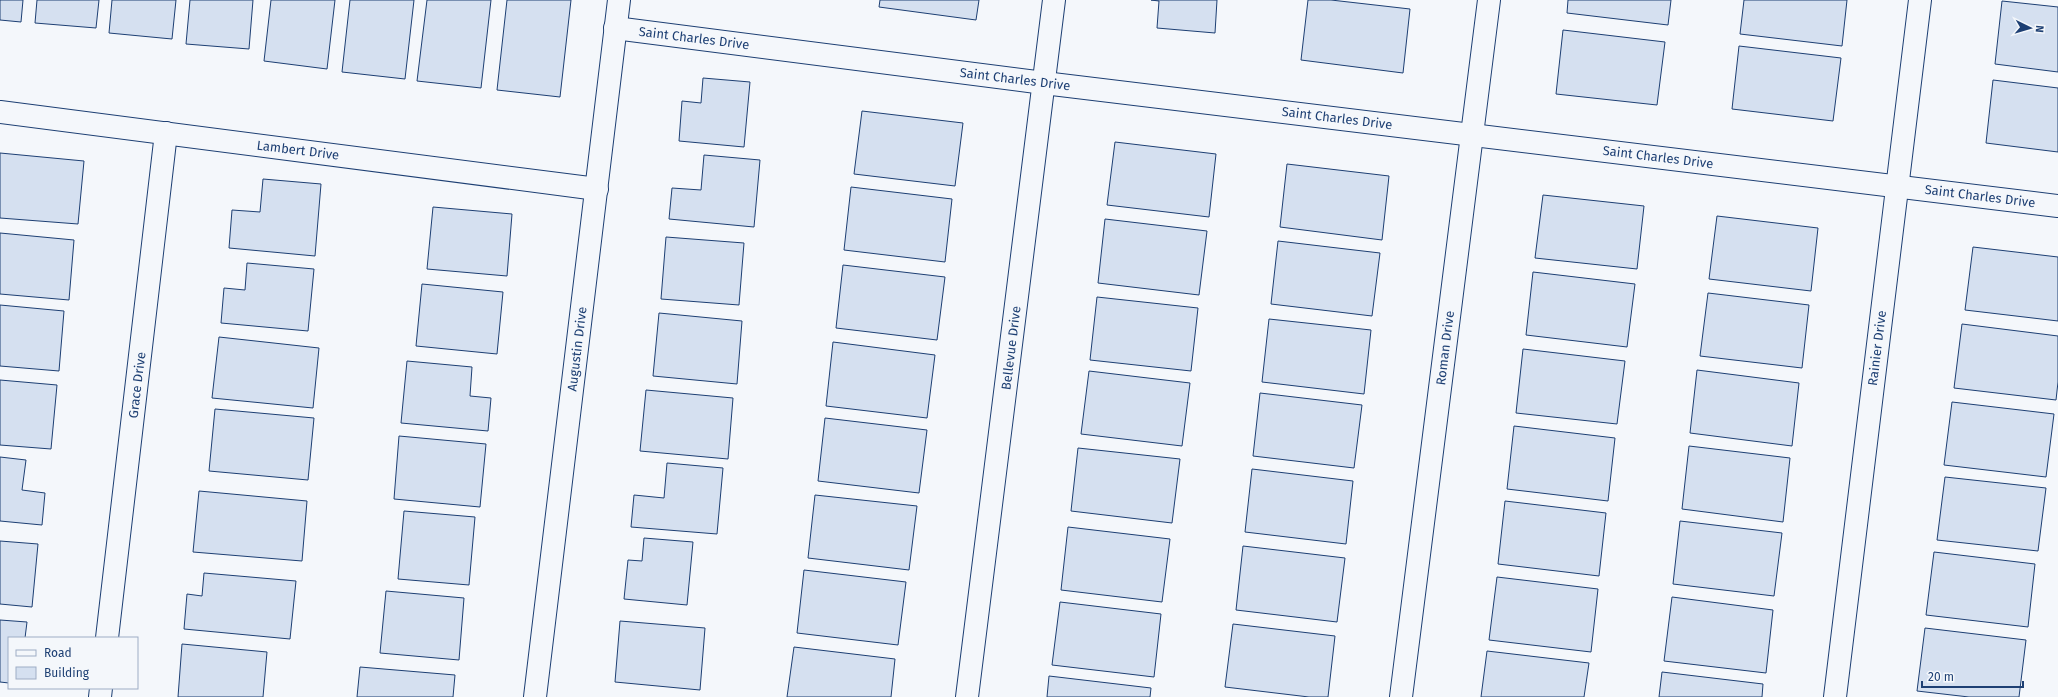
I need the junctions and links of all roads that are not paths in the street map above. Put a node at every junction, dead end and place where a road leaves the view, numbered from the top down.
1 (619, 0) edge
2 (1054, 0) edge
3 (1490, 0) edge
4 (1920, 0) edge
5 (615, 28) junction
6 (1044, 83) junction
7 (0, 112) edge
8 (166, 133) junction
9 (1472, 134) junction
10 (1896, 186) junction
11 (597, 189) junction
12 (2058, 206) edge
13 (107, 637) edge
14 (535, 697) edge
15 (967, 697) edge
16 (1402, 697) edge
17 (1835, 697) edge

1 - 5 street, Augustin Drive
2 - 6 street, Bellevue Drive
3 - 9 street, Roman Drive
4 - 10 street, Rainier Drive
5 - 6 street, Saint Charles Drive
5 - 11 street, Augustin Drive
6 - 9 street, Saint Charles Drive
6 - 15 street, Bellevue Drive
7 - 8 street, Lambert Drive
8 - 11 street, Lambert Drive
8 - 13 street, Grace Drive
9 - 10 street, Saint Charles Drive
9 - 16 street, Roman Drive
10 - 12 street, Saint Charles Drive
10 - 17 street, Rainier Drive
11 - 14 street, Augustin Drive

